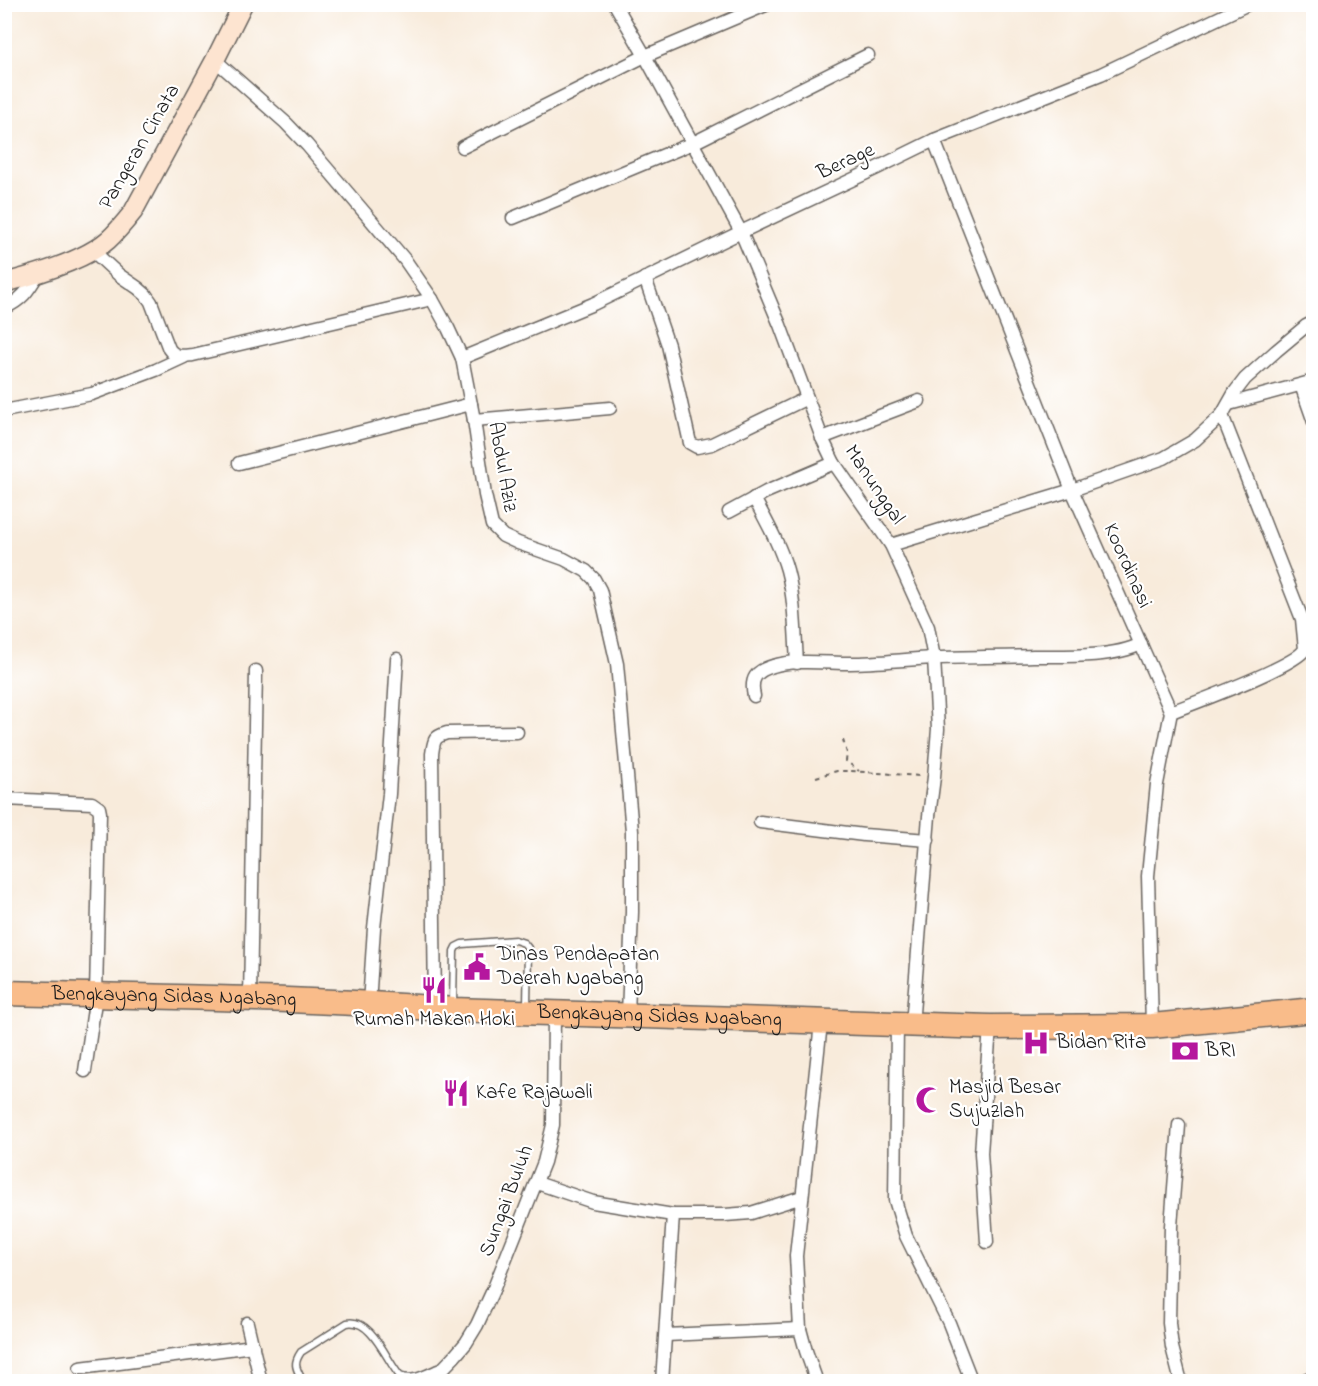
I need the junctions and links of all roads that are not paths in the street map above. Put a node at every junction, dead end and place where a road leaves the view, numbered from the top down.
1 (243, 4) edge
2 (615, 4) edge
3 (768, 4) edge
4 (1243, 6) edge
5 (868, 55) dead end
6 (645, 56) junction
7 (215, 60) junction
8 (934, 140) junction
9 (693, 143) junction
10 (463, 147) dead end
11 (513, 218) dead end
12 (741, 232) junction
13 (93, 251) junction
14 (38, 274) junction
15 (645, 278) junction
16 (4, 283) edge
17 (432, 299) junction
18 (4, 308) edge
19 (1314, 322) edge
20 (187, 356) junction
21 (462, 358) junction
22 (1307, 383) edge
23 (807, 398) junction
24 (920, 401) dead end
25 (471, 404) junction
26 (610, 408) dead end
27 (1226, 409) junction
28 (4, 411) edge
29 (474, 420) junction
30 (1314, 422) edge
31 (822, 438) junction
32 (239, 463) dead end
33 (834, 463) junction
34 (1072, 490) junction
35 (754, 498) junction
36 (729, 512) dead end
37 (891, 545) junction
38 (1308, 618) edge
39 (1141, 644) junction
40 (934, 658) junction
41 (397, 659) dead end
42 (797, 663) junction
43 (256, 670) dead end
44 (754, 696) dead end
45 (1171, 712) junction
46 (517, 732) dead end
47 (4, 799) edge
48 (760, 822) dead end
49 (928, 840) junction
50 (4, 993) edge
51 (96, 995) junction
52 (250, 999) junction
53 (369, 1004) junction
54 (444, 1009) junction
55 (1314, 1010) edge
56 (527, 1012) junction
57 (554, 1013) junction
58 (628, 1014) junction
59 (821, 1023) junction
60 (904, 1025) junction
61 (1152, 1026) junction
62 (990, 1027) junction
63 (85, 1071) dead end
64 (1179, 1125) dead end
65 (537, 1183) junction
66 (802, 1197) junction
67 (673, 1215) junction
68 (987, 1242) dead end
69 (247, 1323) dead end
70 (800, 1329) junction
71 (666, 1335) junction
72 (253, 1346) junction
73 (449, 1363) junction
74 (80, 1368) dead end
75 (261, 1382) edge
76 (303, 1382) edge
77 (430, 1382) edge
78 (662, 1382) edge
79 (817, 1382) edge
80 (972, 1382) edge
81 (1180, 1382) edge

1 - 7 street, Pangeran Cinata
2 - 6 street, Manunggal
3 - 6 street
4 - 8 street, Berage
5 - 9 street
6 - 9 street, Manunggal
6 - 10 street
7 - 13 street, Pangeran Cinata
7 - 17 street, Abdul Aziz
8 - 12 street, Berage
8 - 34 street, Koordinasi
9 - 11 street
9 - 12 street, Manunggal
12 - 15 street, Berage
12 - 23 street, Manunggal
13 - 14 street, Pangeran Cinata
13 - 20 street
14 - 16 street, Pangeran Cinata
14 - 18 street
15 - 21 street, Berage
15 - 23 street
17 - 20 street
17 - 21 street, Abdul Aziz
19 - 27 street
20 - 28 street
21 - 25 street, Abdul Aziz
22 - 27 street
22 - 30 street
23 - 31 street, Manunggal
24 - 31 street
25 - 29 street, Abdul Aziz
25 - 32 street
26 - 29 street
27 - 34 street
27 - 38 street
29 - 58 street, Abdul Aziz
31 - 33 street, Manunggal
33 - 35 street
33 - 37 street, Manunggal
34 - 37 street
34 - 39 street, Koordinasi
35 - 36 street
35 - 42 street
37 - 40 street, Manunggal
38 - 45 street
39 - 40 street
39 - 45 street, Koordinasi
40 - 42 street
40 - 49 street, Manunggal
41 - 53 street
42 - 44 street
43 - 52 street
45 - 61 street
46 - 54 street
47 - 51 street
48 - 49 street
49 - 60 street, Manunggal
50 - 51 highway, Bengkayang Sidas Ngabang
51 - 52 highway, Bengkayang Sidas Ngabang
51 - 63 street
52 - 53 highway, Bengkayang Sidas Ngabang
53 - 54 highway, Bengkayang Sidas Ngabang
54 - 56 highway, Bengkayang Sidas Ngabang
54 - 56 lane
55 - 61 highway, Bengkayang Sidas Ngabang
56 - 57 highway, Bengkayang Sidas Ngabang
57 - 58 highway, Bengkayang Sidas Ngabang
57 - 65 street, Sungai Buluh
58 - 59 highway, Bengkayang Sidas Ngabang
59 - 60 highway, Bengkayang Sidas Ngabang
59 - 66 street
60 - 62 highway, Bengkayang Sidas Ngabang
60 - 80 street, Manunggal
61 - 62 highway, Bengkayang Sidas Ngabang
62 - 68 street
64 - 81 street
65 - 67 street
65 - 73 street, Sungai Buluh
66 - 67 street
66 - 70 street
67 - 71 street
69 - 72 street
70 - 71 street
70 - 79 street
71 - 78 street
72 - 74 street
72 - 75 street
73 - 76 lane
73 - 77 street, Sungai Buluh

